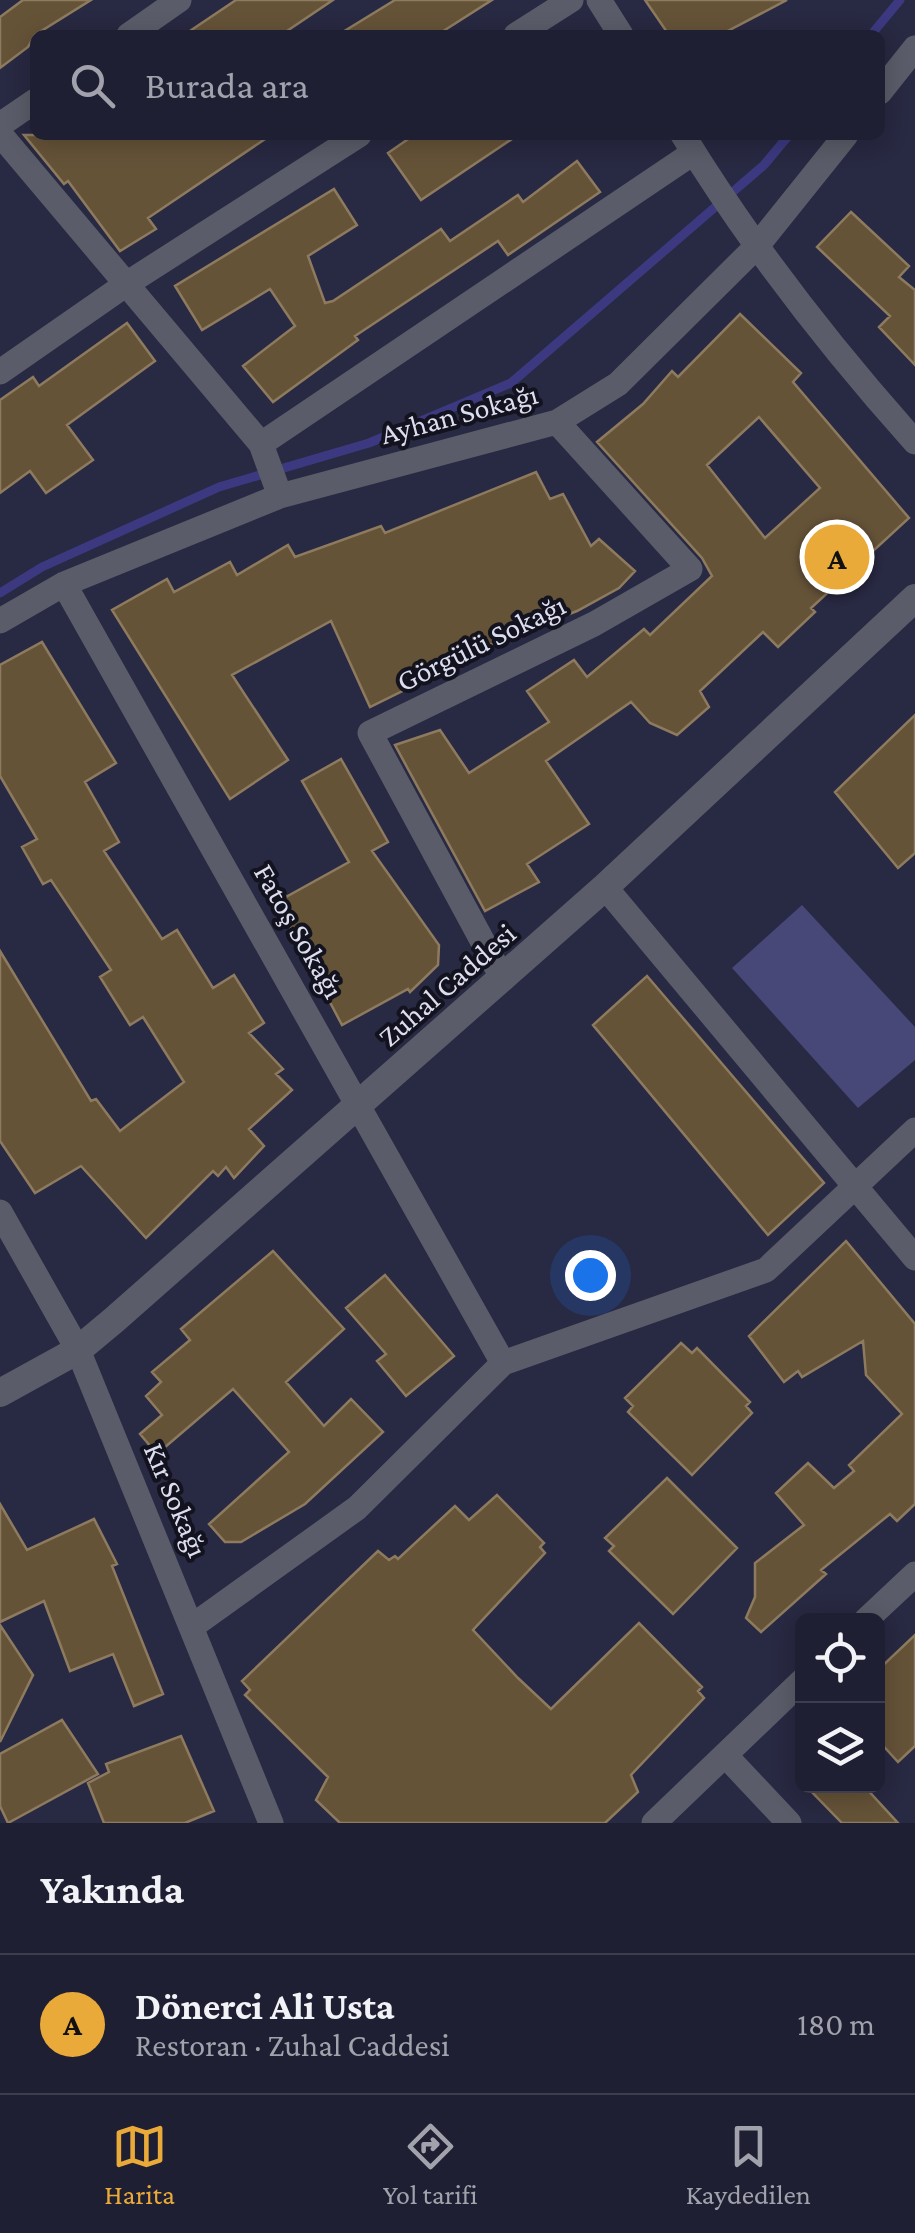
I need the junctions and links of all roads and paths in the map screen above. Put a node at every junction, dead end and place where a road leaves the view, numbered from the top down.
1 (179, 0) edge
2 (571, 0) edge
3 (599, 0) edge
4 (136, 30) edge
5 (524, 30) edge
6 (617, 30) edge
7 (915, 48) edge
8 (885, 86) edge
9 (30, 104) edge
10 (0, 125) edge
11 (0, 134) edge
12 (351, 140) edge
13 (842, 140) edge
14 (688, 144) edge
15 (757, 246) junction
16 (128, 282) junction
17 (0, 372) edge
18 (557, 422) junction
19 (915, 442) edge
20 (261, 444) junction
21 (280, 496) junction
22 (64, 584) junction
23 (915, 598) edge
24 (0, 621) edge
25 (606, 887) junction
26 (503, 979) junction
27 (360, 1104) junction
28 (915, 1130) edge
29 (855, 1186) junction
30 (0, 1212) edge
31 (915, 1258) edge
32 (78, 1350) junction
33 (504, 1363) junction
34 (0, 1393) edge
35 (915, 1574) edge
36 (873, 1613) edge
37 (194, 1625) junction
38 (795, 1688) edge
39 (725, 1755) junction
40 (270, 1823) edge
41 (654, 1823) edge
42 (789, 1823) edge

1 - 4 street
2 - 5 street
3 - 6 street
7 - 8 street
9 - 10 street
11 - 16 street
12 - 16 street
13 - 15 street, Ayhan Sokağı
14 - 15 street
14 - 20 street
15 - 18 street, Ayhan Sokağı
15 - 19 street
16 - 17 street
16 - 20 street
18 - 21 street, Ayhan Sokağı
18 - 26 street, Görgülü Sokağı
20 - 21 street
21 - 22 street, Ayhan Sokağı
22 - 24 street, Ayhan Sokağı
22 - 27 street, Fatoş Sokağı
23 - 25 street, Zuhal Caddesi
25 - 26 street, Zuhal Caddesi
25 - 29 street
26 - 27 street, Zuhal Caddesi
27 - 32 street, Zuhal Caddesi
27 - 33 street, Fatoş Sokağı
28 - 29 street
29 - 31 street
29 - 33 street
30 - 32 street, Kır Sokağı
32 - 34 street, Zuhal Caddesi
32 - 37 street, Kır Sokağı
33 - 37 street
35 - 36 street
37 - 40 street, Kır Sokağı
38 - 39 street
39 - 41 street
39 - 42 street

